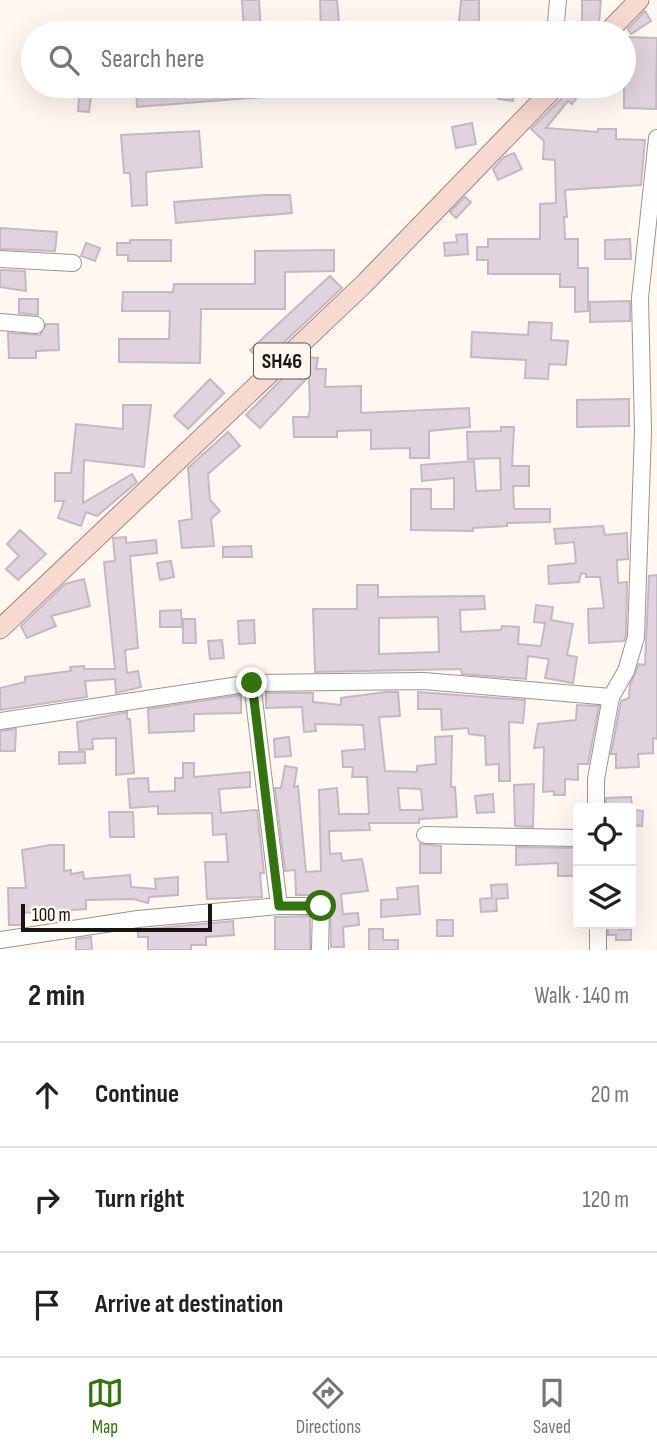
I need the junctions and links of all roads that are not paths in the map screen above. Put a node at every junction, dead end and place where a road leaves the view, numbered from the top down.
1 (558, 0) edge
2 (639, 0) edge
3 (556, 21) edge
4 (619, 21) edge
5 (542, 98) edge
6 (657, 138) edge
7 (656, 155) edge
8 (0, 260) edge
9 (73, 263) dead end
10 (0, 323) edge
11 (36, 325) dead end
12 (649, 503) edge
13 (0, 629) edge
14 (252, 683) junction
15 (611, 697) junction
16 (0, 721) edge
17 (596, 803) edge
18 (425, 835) dead end
19 (573, 838) edge
20 (279, 906) junction
21 (597, 929) edge
22 (0, 940) edge
23 (320, 950) edge
24 (598, 950) edge

1 - 3 street
2 - 4 main road
5 - 13 main road, SH46
6 - 7 street
7 - 12 street
8 - 9 street
10 - 11 street
12 - 15 street
14 - 15 street
14 - 16 street
14 - 20 street
15 - 17 street
18 - 19 street
20 - 22 street
20 - 23 street
21 - 24 street

